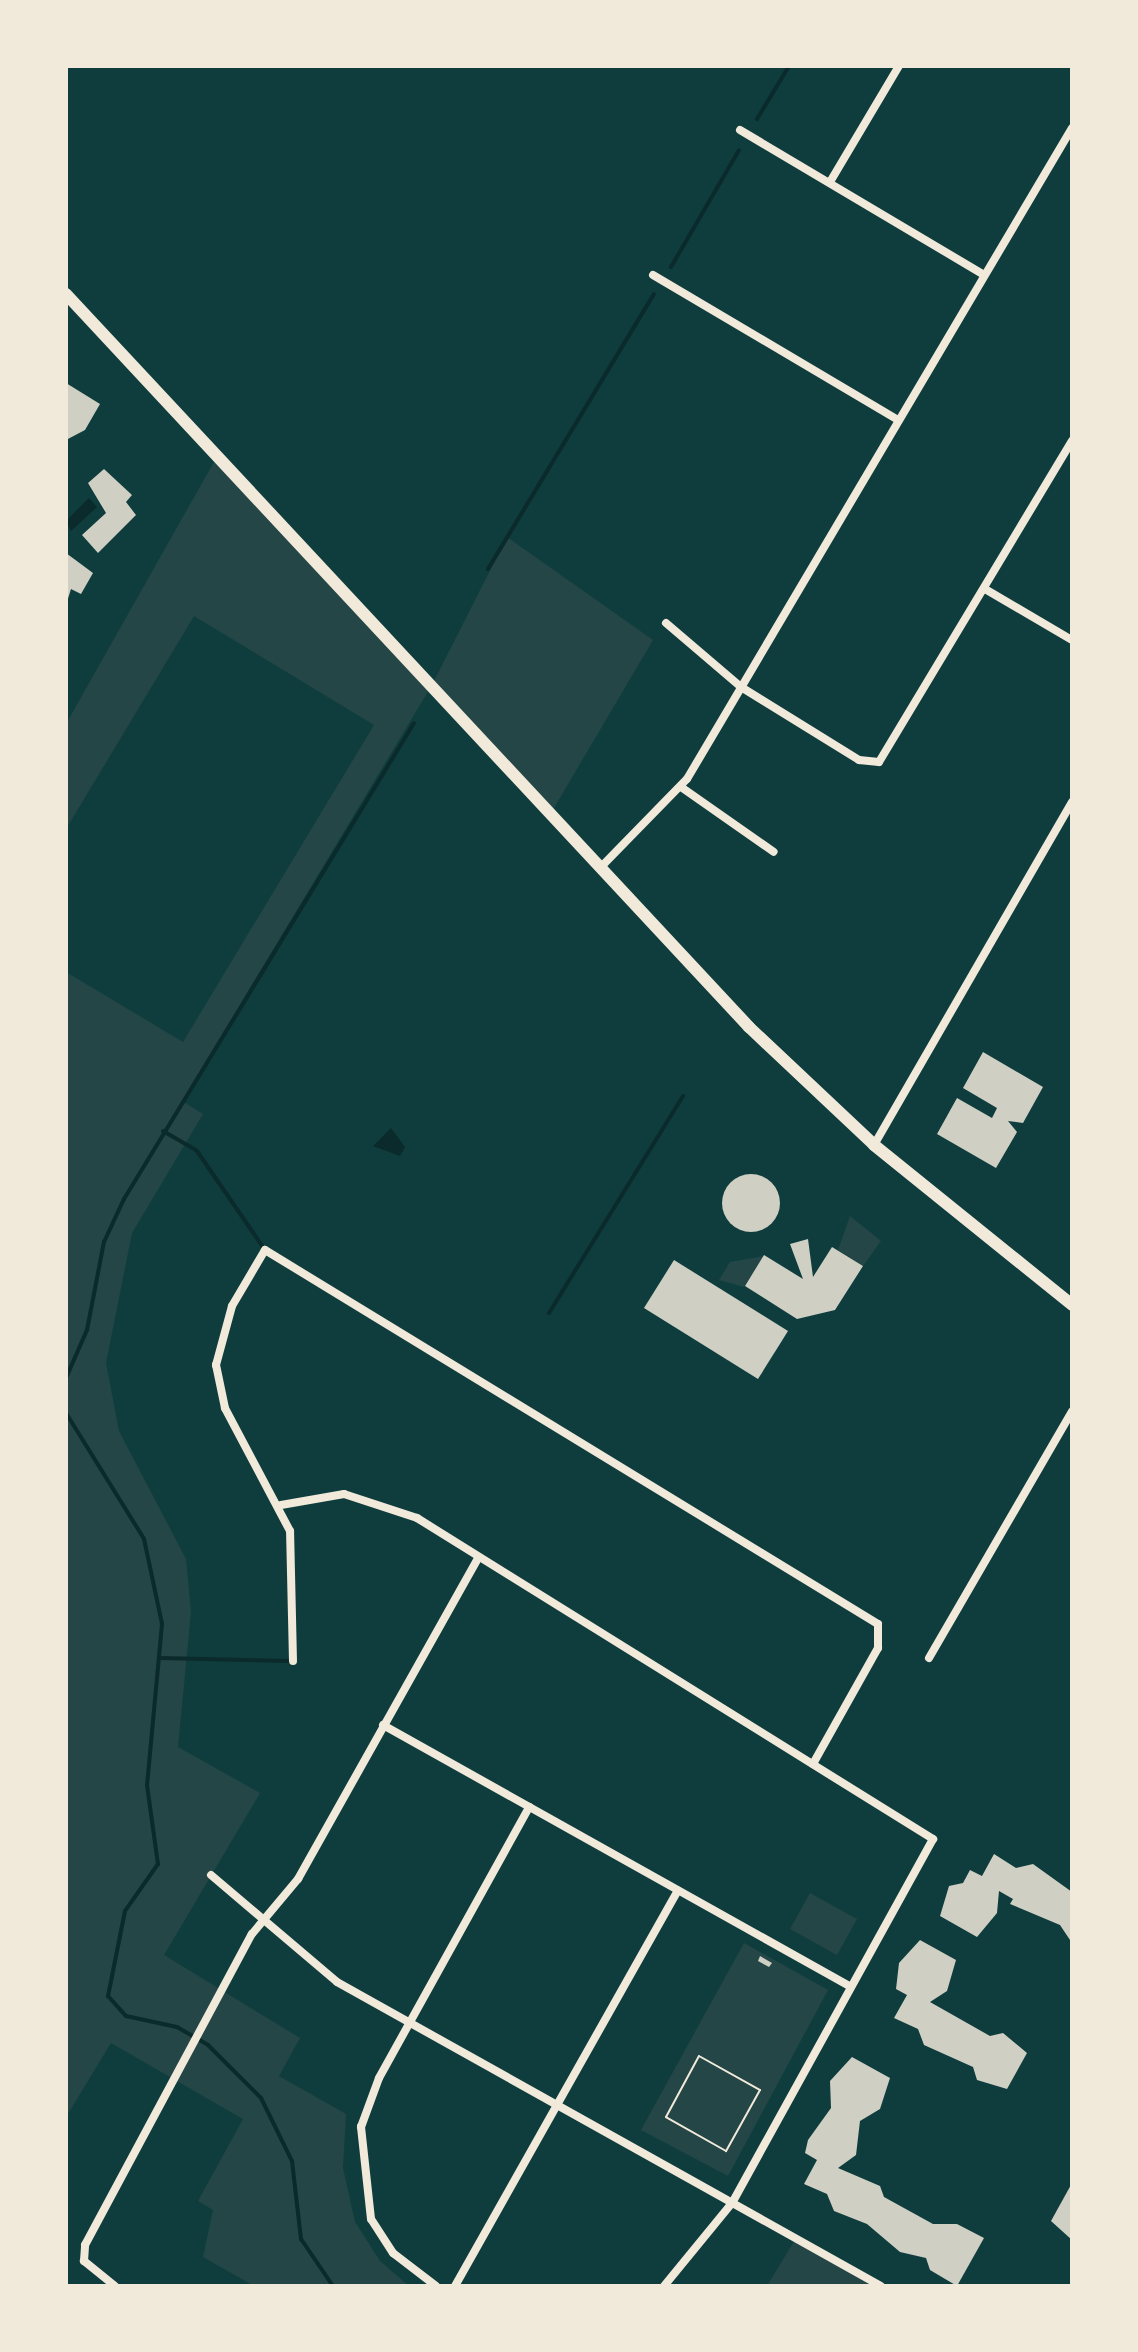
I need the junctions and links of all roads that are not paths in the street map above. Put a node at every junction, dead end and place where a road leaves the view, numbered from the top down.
1 (899, 66) edge
2 (1072, 128) edge
3 (740, 130) dead end
4 (830, 182) junction
5 (653, 275) dead end
6 (984, 275) junction
7 (66, 294) edge
8 (898, 420) junction
9 (1072, 441) edge
10 (985, 589) junction
11 (666, 623) dead end
12 (1072, 640) edge
13 (741, 687) junction
14 (681, 787) junction
15 (1072, 802) edge
16 (774, 852) dead end
17 (600, 868) junction
18 (874, 1145) junction
19 (1072, 1305) edge
20 (1072, 1411) edge
21 (281, 1505) junction
22 (479, 1557) junction
23 (929, 1658) dead end
24 (293, 1661) dead end
25 (383, 1725) junction
26 (813, 1764) junction
27 (529, 1807) junction
28 (211, 1875) dead end
29 (678, 1890) junction
30 (265, 1916) junction
31 (851, 1987) junction
32 (411, 2023) junction
33 (558, 2105) junction
34 (732, 2203) junction
35 (115, 2286) edge
36 (436, 2286) edge
37 (455, 2286) edge
38 (664, 2286) edge
39 (881, 2286) edge

1 - 4 street
2 - 6 street
3 - 4 street
4 - 6 street
5 - 8 street
6 - 8 street
7 - 17 main road
8 - 13 street
9 - 10 street
10 - 12 street
10 - 13 street
11 - 13 street
13 - 14 street
14 - 16 street
14 - 17 street
15 - 18 street
17 - 18 main road
18 - 19 main road
20 - 23 street
21 - 22 street
21 - 24 street
21 - 26 street
22 - 25 street
22 - 26 street
25 - 27 street
25 - 30 street
26 - 31 street
27 - 29 street
27 - 32 street
28 - 30 street
29 - 31 street
29 - 33 street
30 - 32 street
30 - 35 street
31 - 34 street
32 - 33 street
32 - 36 street
33 - 34 street
33 - 37 street
34 - 38 street
34 - 39 street

